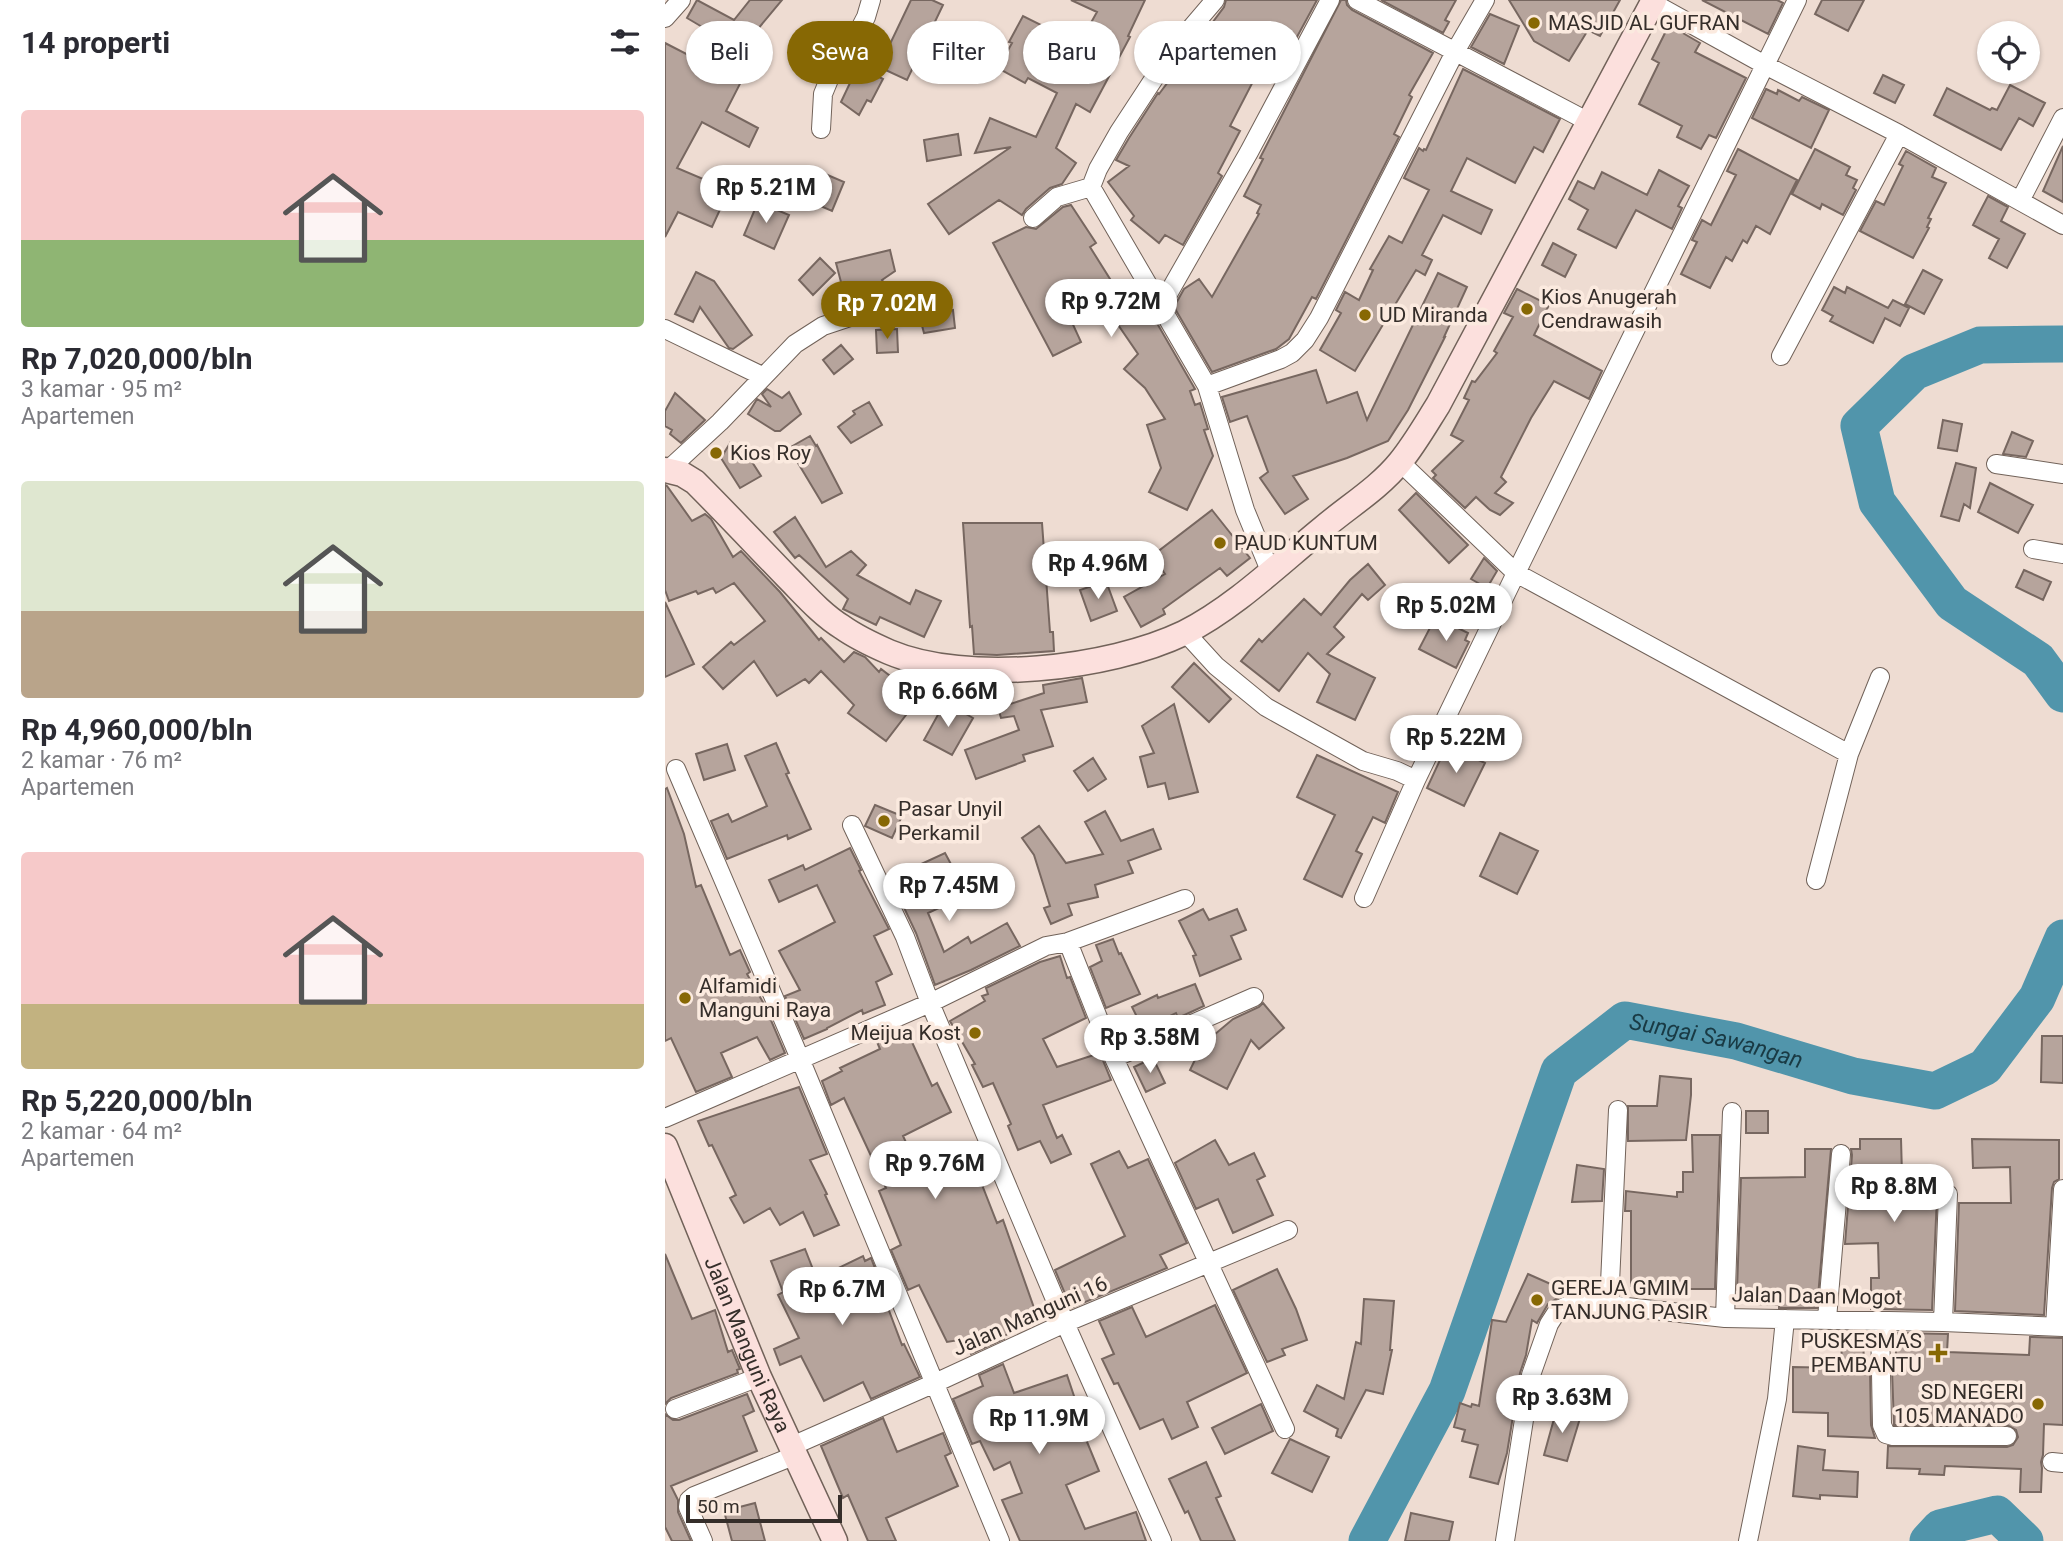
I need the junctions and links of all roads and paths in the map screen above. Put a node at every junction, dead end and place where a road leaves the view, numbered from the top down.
1 (681, 0) edge
2 (871, 0) edge
3 (1215, 0) edge
4 (1329, 0) edge
5 (1357, 0) edge
6 (1485, 0) edge
7 (1797, 0) edge
8 (1653, 2) edge
9 (666, 16) edge
10 (1456, 50) junction
11 (1765, 65) junction
12 (2063, 118) edge
13 (1589, 122) junction
14 (821, 129) dead end
15 (1899, 134) junction
16 (1091, 187) junction
17 (2019, 201) junction
18 (1033, 218) dead end
19 (2063, 225) edge
20 (1160, 308) junction
21 (859, 314) dead end
22 (665, 329) edge
23 (1781, 356) dead end
24 (762, 376) junction
25 (1207, 386) junction
26 (1400, 463) junction
27 (1996, 464) dead end
28 (666, 470) edge
29 (2063, 474) edge
30 (2033, 549) dead end
31 (2063, 554) edge
32 (1271, 573) junction
33 (1516, 573) junction
34 (1185, 632) junction
35 (1880, 677) dead end
36 (1849, 754) junction
37 (676, 769) dead end
38 (1416, 780) junction
39 (852, 825) dead end
40 (1817, 880) dead end
41 (1364, 898) dead end
42 (1185, 899) dead end
43 (1067, 942) junction
44 (1254, 996) dead end
45 (930, 1003) junction
46 (1114, 1058) junction
47 (801, 1061) junction
48 (1618, 1110) dead end
49 (1732, 1112) dead end
50 (665, 1118) edge
51 (665, 1146) edge
52 (1841, 1154) dead end
53 (2063, 1189) edge
54 (1948, 1194) dead end
55 (1288, 1230) dead end
56 (1209, 1263) junction
57 (1609, 1305) junction
58 (1725, 1318) junction
59 (1785, 1319) junction
60 (1827, 1320) junction
61 (1880, 1321) junction
62 (1943, 1322) junction
63 (1065, 1323) junction
64 (2059, 1327) edge
65 (759, 1377) junction
66 (935, 1384) junction
67 (675, 1409) dead end
68 (1285, 1429) dead end
69 (2007, 1436) dead end
70 (794, 1450) junction
71 (703, 1541) edge
72 (835, 1541) edge
73 (1000, 1541) edge
74 (1162, 1541) edge
75 (1505, 1541) edge
76 (1748, 1541) edge

1 - 9 street
2 - 14 street
3 - 16 street
4 - 20 street
5 - 10 street
6 - 10 street
7 - 11 street
8 - 11 street
8 - 13 street
10 - 13 street
10 - 25 street
11 - 15 street
11 - 33 street
12 - 17 street
13 - 26 street
15 - 17 street
15 - 23 street
16 - 18 street
16 - 20 street
17 - 19 street
20 - 25 street
21 - 24 street
22 - 24 street
24 - 28 street
25 - 32 street
26 - 32 street
26 - 33 street
27 - 29 street
28 - 34 street
30 - 31 street
32 - 34 street
33 - 36 street
33 - 38 street
34 - 38 street
35 - 36 street
36 - 40 street
37 - 47 street
38 - 41 street
39 - 45 street
42 - 43 street
43 - 45 street
43 - 46 street
44 - 46 street
45 - 47 street
45 - 63 street
46 - 56 street
47 - 50 street
47 - 66 street
48 - 57 street
49 - 58 street
51 - 65 street, Jalan Manguni Raya
52 - 60 street
53 - 64 street
54 - 62 street
55 - 56 street, Jalan Manguni 16
56 - 63 street, Jalan Manguni 16
56 - 68 street
57 - 58 street, Jalan Daan Mogot
57 - 75 street, Jalan Daan Mogot
58 - 59 street, Jalan Daan Mogot
59 - 60 street, Jalan Daan Mogot
59 - 76 street
60 - 61 street, Jalan Daan Mogot
61 - 62 street, Jalan Daan Mogot
61 - 69 street
62 - 64 street, Jalan Daan Mogot
63 - 66 street, Jalan Manguni 16
63 - 74 street
65 - 67 street
65 - 70 street, Jalan Manguni Raya
66 - 70 street, Jalan Manguni 16
66 - 73 street
70 - 71 street, Jalan Manguni 16
70 - 72 street, Jalan Manguni Raya

